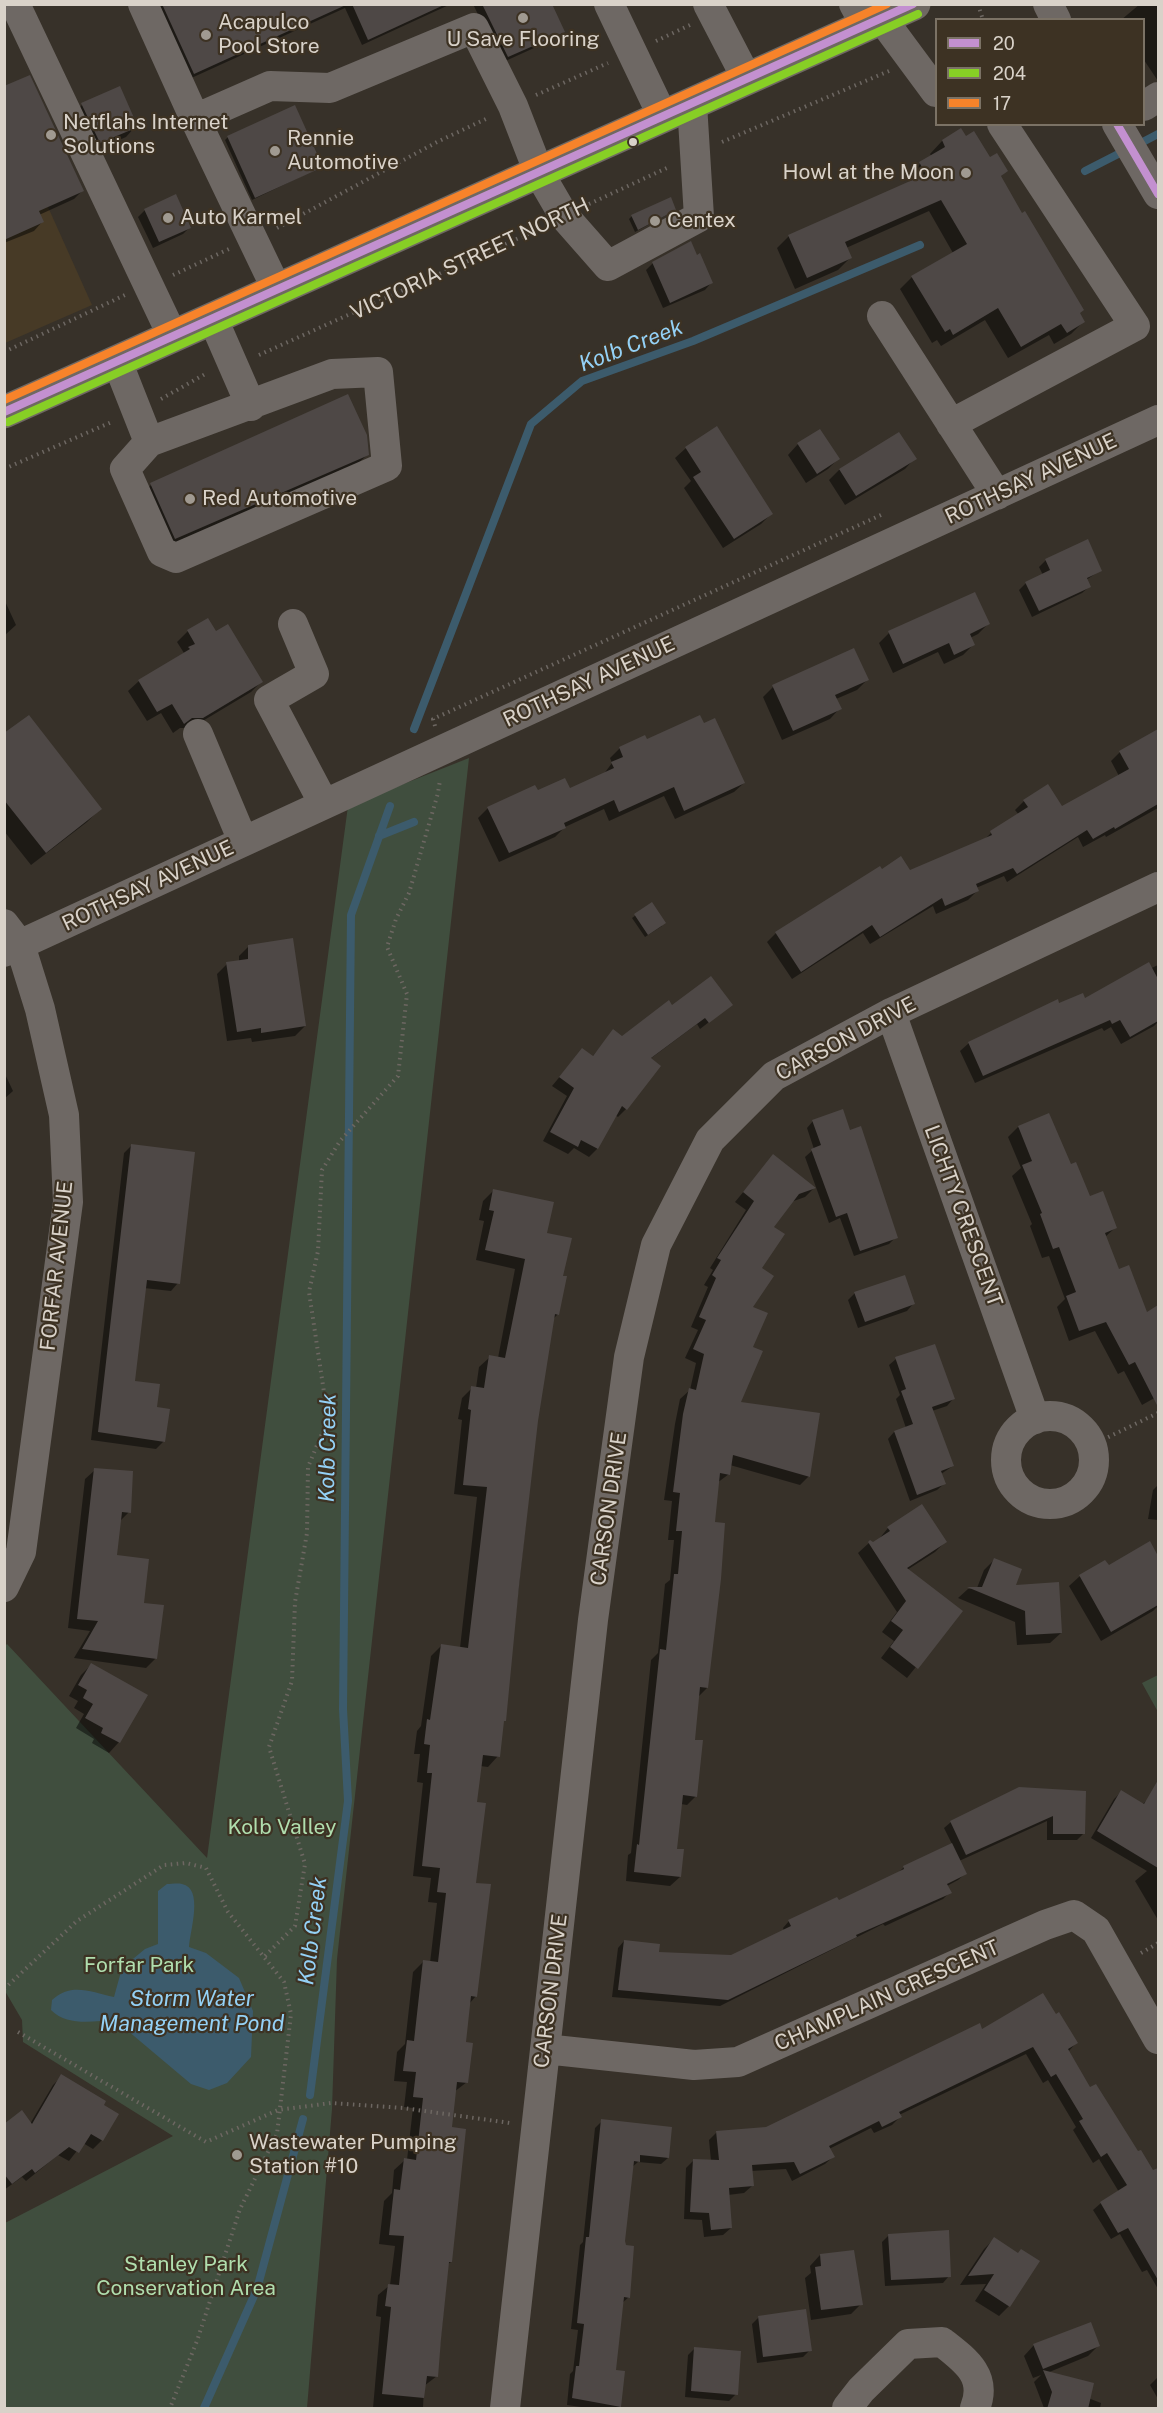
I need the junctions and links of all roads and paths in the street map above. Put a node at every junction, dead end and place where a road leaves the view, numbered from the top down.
1 (15, 4) edge
2 (143, 4) edge
3 (609, 4) edge
4 (914, 4) edge
5 (1048, 4) edge
6 (711, 10) edge
7 (468, 16) edge
8 (868, 17) edge
9 (1055, 18) edge
10 (633, 52) junction
11 (913, 60) junction
12 (747, 79) junction
13 (935, 91) edge
14 (1158, 97) edge
15 (692, 104) junction
16 (1145, 105) edge
17 (513, 106) junction
18 (663, 117) junction
19 (195, 119) junction
20 (1003, 126) edge
21 (1121, 131) edge
22 (695, 154) junction
23 (539, 173) junction
24 (1158, 194) edge
25 (564, 216) junction
26 (251, 240) junction
27 (147, 286) junction
28 (277, 290) junction
29 (882, 316) dead end
30 (213, 319) junction
31 (173, 337) junction
32 (4, 352) edge
33 (117, 361) junction
34 (231, 364) junction
35 (250, 406) junction
36 (136, 411) junction
37 (4, 412) edge
38 (1158, 420) edge
39 (951, 424) junction
40 (149, 442) junction
41 (4, 470) edge
42 (997, 495) junction
43 (884, 513) dead end
44 (293, 624) dead end
45 (436, 729) dead end
46 (198, 734) dead end
47 (440, 775) dead end
48 (324, 804) junction
49 (243, 841) junction
50 (1158, 887) edge
51 (10, 940) edge
52 (891, 1013) junction
53 (1158, 1413) edge
54 (1035, 1419) junction
55 (1092, 1444) junction
56 (4, 1587) edge
57 (265, 1956) junction
58 (4, 1989) edge
59 (18, 2032) dead end
60 (1158, 2039) edge
61 (545, 2049) junction
62 (278, 2110) junction
63 (535, 2126) junction
64 (170, 2409) edge
65 (505, 2409) edge
66 (847, 2409) edge
67 (975, 2409) edge

1 - 27 street
2 - 19 street
3 - 10 street
4 - 8 main road
5 - 9 street
6 - 10 path
6 - 12 street
7 - 17 street
7 - 19 street
8 - 11 street
8 - 12 main road
10 - 17 path
10 - 18 street
11 - 13 street
11 - 22 path, VICTORIA STREET NORTH
12 - 15 main road
14 - 16 street
15 - 18 main road
15 - 22 street
17 - 23 street
17 - 26 path
18 - 23 main road
19 - 26 street
20 - 39 street
21 - 24 street
22 - 25 path, VICTORIA STREET NORTH
22 - 25 street
23 - 25 street
23 - 28 main road
25 - 34 path, VICTORIA STREET NORTH
26 - 27 path
26 - 28 street
27 - 31 street
27 - 32 path
28 - 30 main road
29 - 39 street
30 - 31 main road
30 - 34 street
31 - 33 main road
33 - 36 street
33 - 37 main road
34 - 35 street
34 - 36 path, VICTORIA STREET NORTH
35 - 40 street
35 - 40 street
36 - 40 street
36 - 41 path, VICTORIA STREET NORTH
38 - 42 street, ROTHSAY AVENUE
39 - 42 street
42 - 48 street, ROTHSAY AVENUE
43 - 45 path
44 - 48 street
46 - 49 street
47 - 57 path
48 - 49 street, ROTHSAY AVENUE
49 - 51 street, ROTHSAY AVENUE
50 - 52 street, CARSON DRIVE
51 - 56 street, FORFAR AVENUE
52 - 54 street, LICHTY CRESCENT
52 - 61 street, CARSON DRIVE
53 - 55 path
54 - 55 street
54 - 55 street
57 - 58 path
57 - 62 path
59 - 62 path
60 - 61 street, CHAMPLAIN CRESCENT
61 - 63 street, CARSON DRIVE
62 - 63 path
62 - 64 path
63 - 65 street, CARSON DRIVE
66 - 67 street

